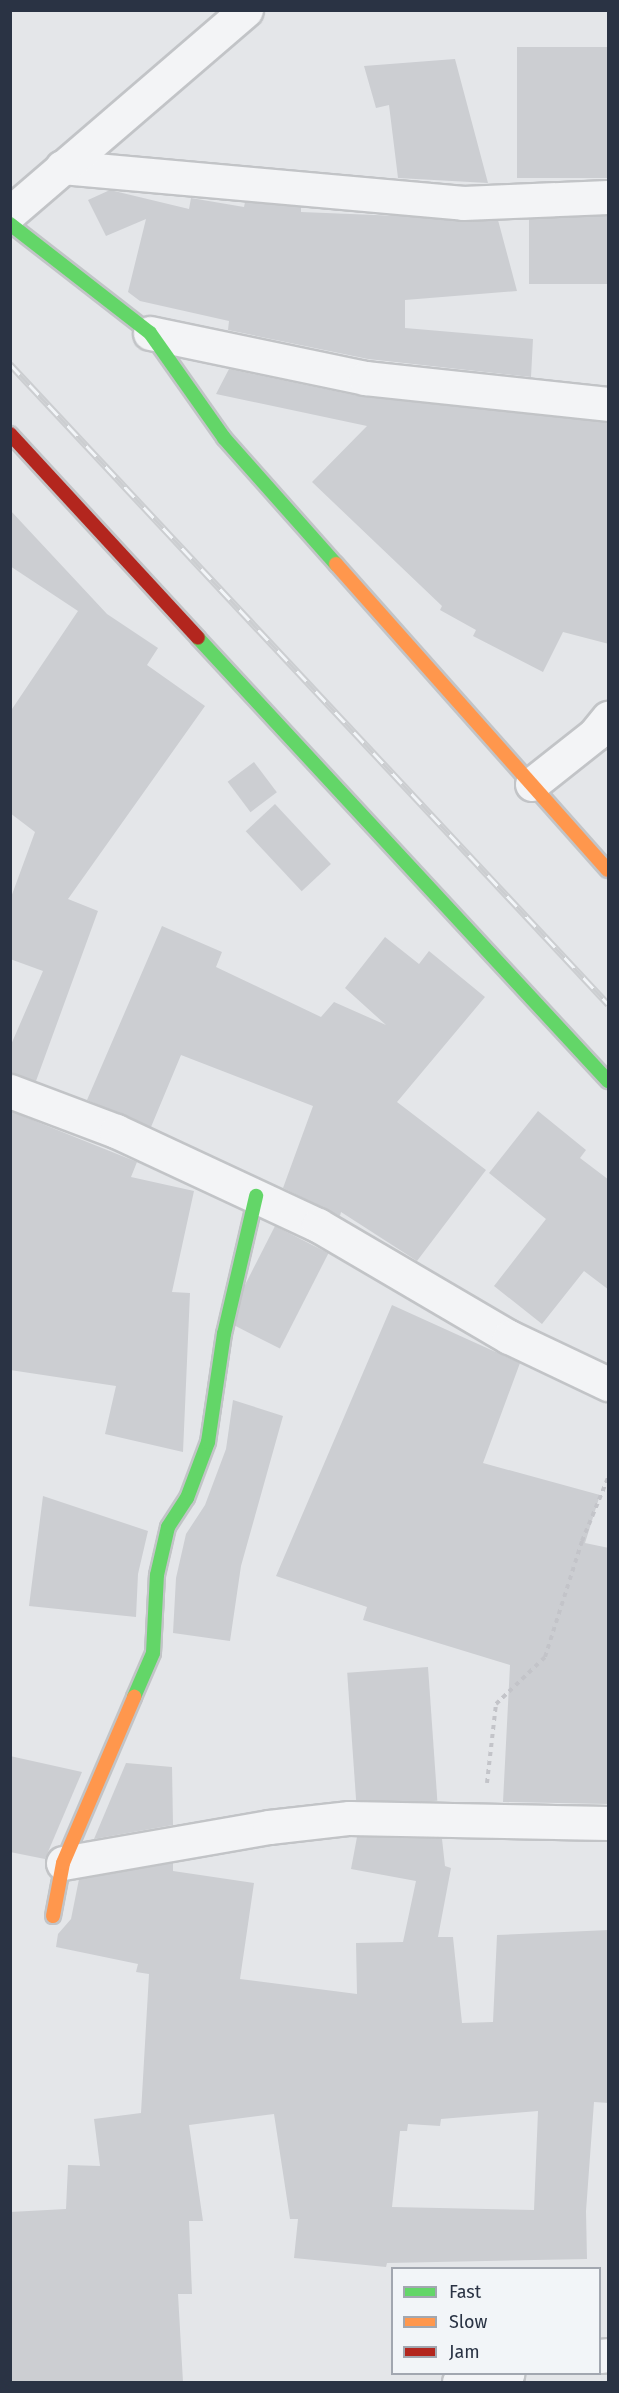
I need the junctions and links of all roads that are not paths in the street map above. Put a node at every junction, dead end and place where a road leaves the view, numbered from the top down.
1 (246, 10) edge
2 (62, 167) junction
3 (609, 197) edge
4 (10, 213) edge
5 (10, 224) edge
6 (150, 333) junction
7 (609, 404) edge
8 (10, 434) edge
9 (609, 718) edge
10 (532, 784) junction
11 (609, 870) edge
12 (609, 1082) edge
13 (10, 1091) edge
14 (256, 1196) junction
15 (609, 1384) edge
16 (609, 1823) edge
17 (63, 1863) junction
18 (53, 1916) dead end
19 (496, 2375) edge
20 (459, 2382) edge

1 - 2 street
2 - 3 street
2 - 4 street
5 - 6 street
6 - 7 street
6 - 10 street
8 - 12 street
9 - 10 street
10 - 11 street
13 - 14 street
14 - 15 street
14 - 17 street
16 - 17 street
17 - 18 street
19 - 20 street

